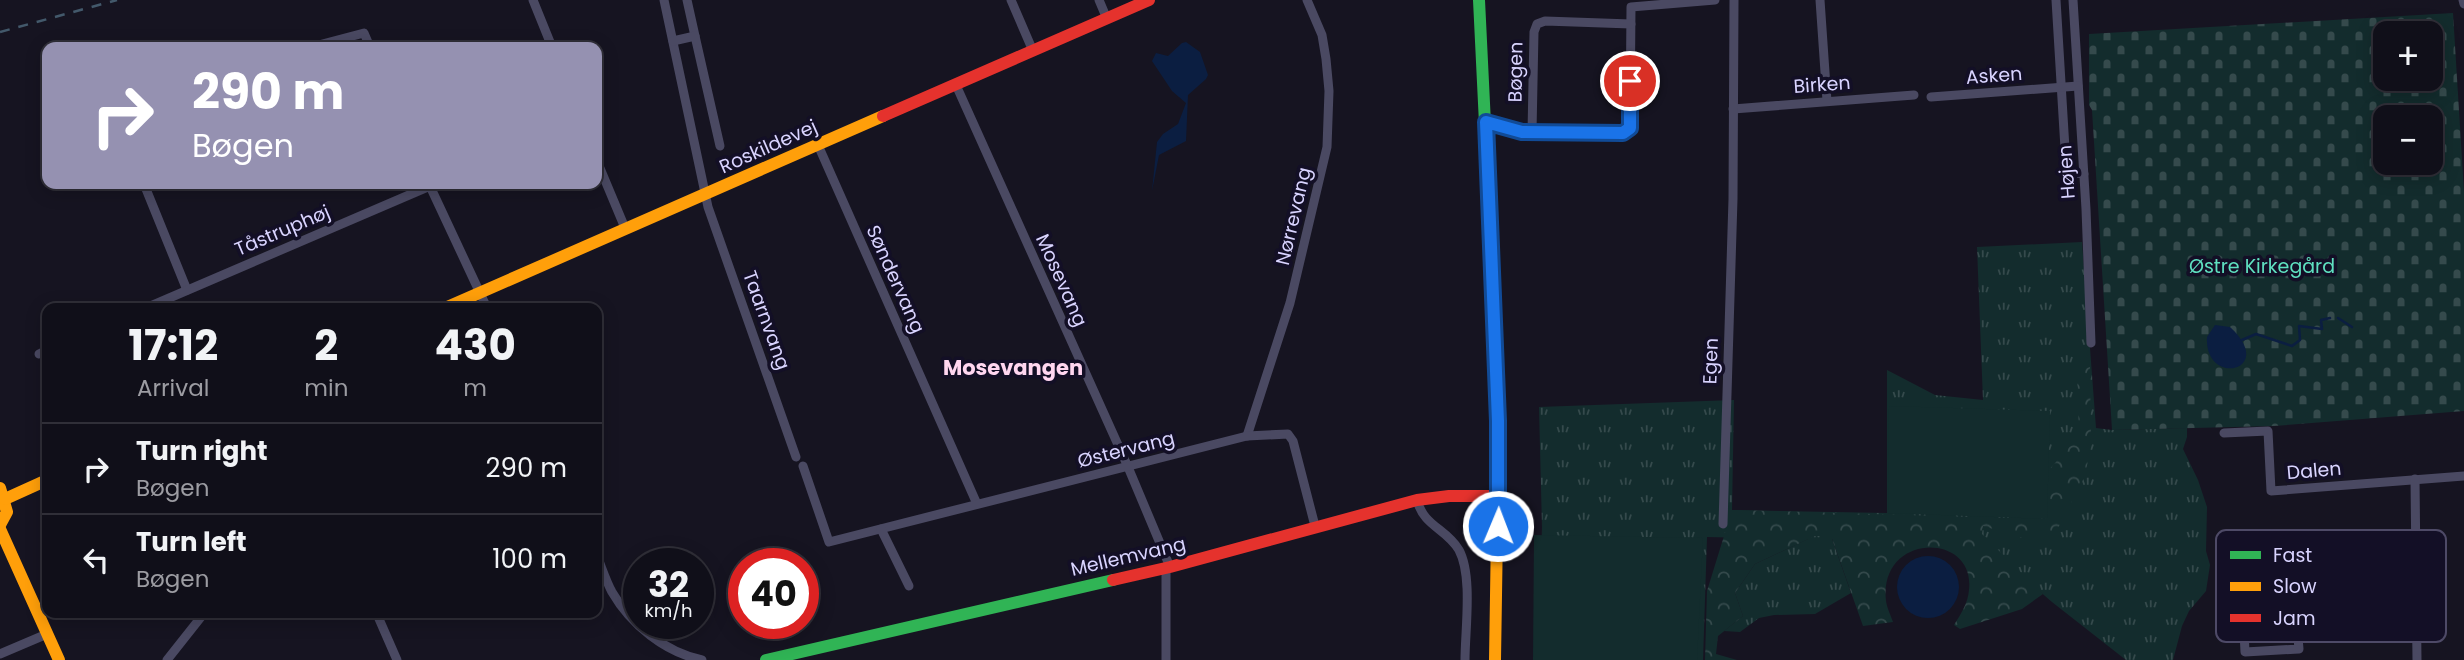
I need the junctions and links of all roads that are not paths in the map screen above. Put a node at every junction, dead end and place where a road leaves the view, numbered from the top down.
1 (533, 0) edge
2 (664, 0) edge
3 (687, 0) edge
4 (1011, 0) edge
5 (1098, 0) edge
6 (1149, 0) edge
7 (1307, 0) edge
8 (1479, 0) edge
9 (1715, 0) edge
10 (1734, 0) edge
11 (1820, 0) edge
12 (2056, 0) edge
13 (2073, 0) edge
14 (1107, 19) junction
15 (1630, 24) junction
16 (695, 36) junction
17 (673, 41) junction
18 (330, 42) edge
19 (368, 42) edge
20 (550, 42) edge
21 (1033, 51) junction
22 (956, 85) junction
23 (2078, 86) junction
24 (2061, 87) junction
25 (1914, 95) dead end
26 (1931, 97) dead end
27 (1827, 102) junction
28 (1733, 108) junction
29 (1486, 122) junction
30 (1532, 132) junction
31 (818, 145) junction
32 (720, 146) dead end
33 (602, 173) edge
34 (2084, 174) junction
35 (146, 189) edge
36 (421, 189) edge
37 (432, 189) edge
38 (706, 194) junction
39 (625, 228) junction
40 (187, 290) junction
41 (479, 293) junction
42 (157, 303) edge
43 (456, 303) edge
44 (484, 303) edge
45 (2091, 343) dead end
46 (2224, 433) dead end
47 (1247, 436) junction
48 (796, 457) dead end
49 (803, 466) dead end
50 (1128, 467) junction
51 (2464, 476) edge
52 (2415, 479) junction
53 (42, 481) edge
54 (3, 493) edge
55 (1499, 496) junction
56 (1417, 500) junction
57 (977, 504) junction
58 (1723, 524) dead end
59 (1315, 526) junction
60 (0, 527) edge
61 (881, 529) junction
62 (2415, 530) edge
63 (1168, 567) junction
64 (602, 568) edge
65 (909, 586) dead end
66 (200, 618) edge
67 (379, 618) edge
68 (47, 634) junction
69 (2244, 642) edge
70 (2298, 642) edge
71 (2416, 642) edge
72 (0, 654) edge
73 (682, 657) edge
74 (59, 660) edge
75 (167, 660) edge
76 (397, 660) edge
77 (702, 660) edge
78 (766, 660) edge
79 (1166, 660) edge
80 (1465, 660) edge
81 (1495, 660) edge
82 (2417, 660) edge

1 - 20 street
2 - 17 street, Taarnvang
3 - 16 street
4 - 21 street
5 - 14 street
6 - 14 street, Roskildevej
7 - 47 street, Nørrevang
8 - 29 street
9 - 15 street
10 - 28 street, Egen
11 - 27 street
12 - 24 street
13 - 23 street, Højen
14 - 21 street, Roskildevej
15 - 30 street, Bøgen
15 - 30 street, Bøgen
16 - 17 street
16 - 32 street
17 - 38 street, Taarnvang
18 - 19 street
21 - 22 street, Roskildevej
22 - 31 street, Roskildevej
22 - 50 street, Mosevang
23 - 24 street, Asken
23 - 34 street, Højen
24 - 26 street, Asken
24 - 34 street
25 - 27 street, Birken
27 - 28 street, Birken
28 - 58 street, Egen
29 - 30 street, Bøgen
29 - 55 street
31 - 38 street, Roskildevej
31 - 57 street, Søndervang
33 - 39 street
34 - 45 street, Højen
35 - 40 street
36 - 40 street, Tåstruphøj
37 - 41 street, Tåstruphøj
38 - 39 street, Roskildevej
38 - 48 street, Taarnvang
39 - 41 street, Roskildevej
40 - 42 street, Tåstruphøj
41 - 43 street, Roskildevej
41 - 44 street
46 - 52 street, Dalen
47 - 50 street, Østervang
47 - 59 street, Østervang
49 - 61 street, Østervang
50 - 57 street, Østervang
50 - 63 street, Mosevang
51 - 52 street, Dalen
52 - 62 street
53 - 54 street
54 - 60 street
55 - 56 street, Mellemvang
55 - 81 street
56 - 59 street, Mellemvang
56 - 80 street
57 - 61 street, Østervang
59 - 63 street, Mellemvang
60 - 68 street
61 - 65 street
63 - 78 street, Mellemvang
63 - 79 street
64 - 73 street
66 - 75 street
67 - 76 street
68 - 72 street
68 - 74 street
69 - 70 street
71 - 82 street
73 - 77 street

